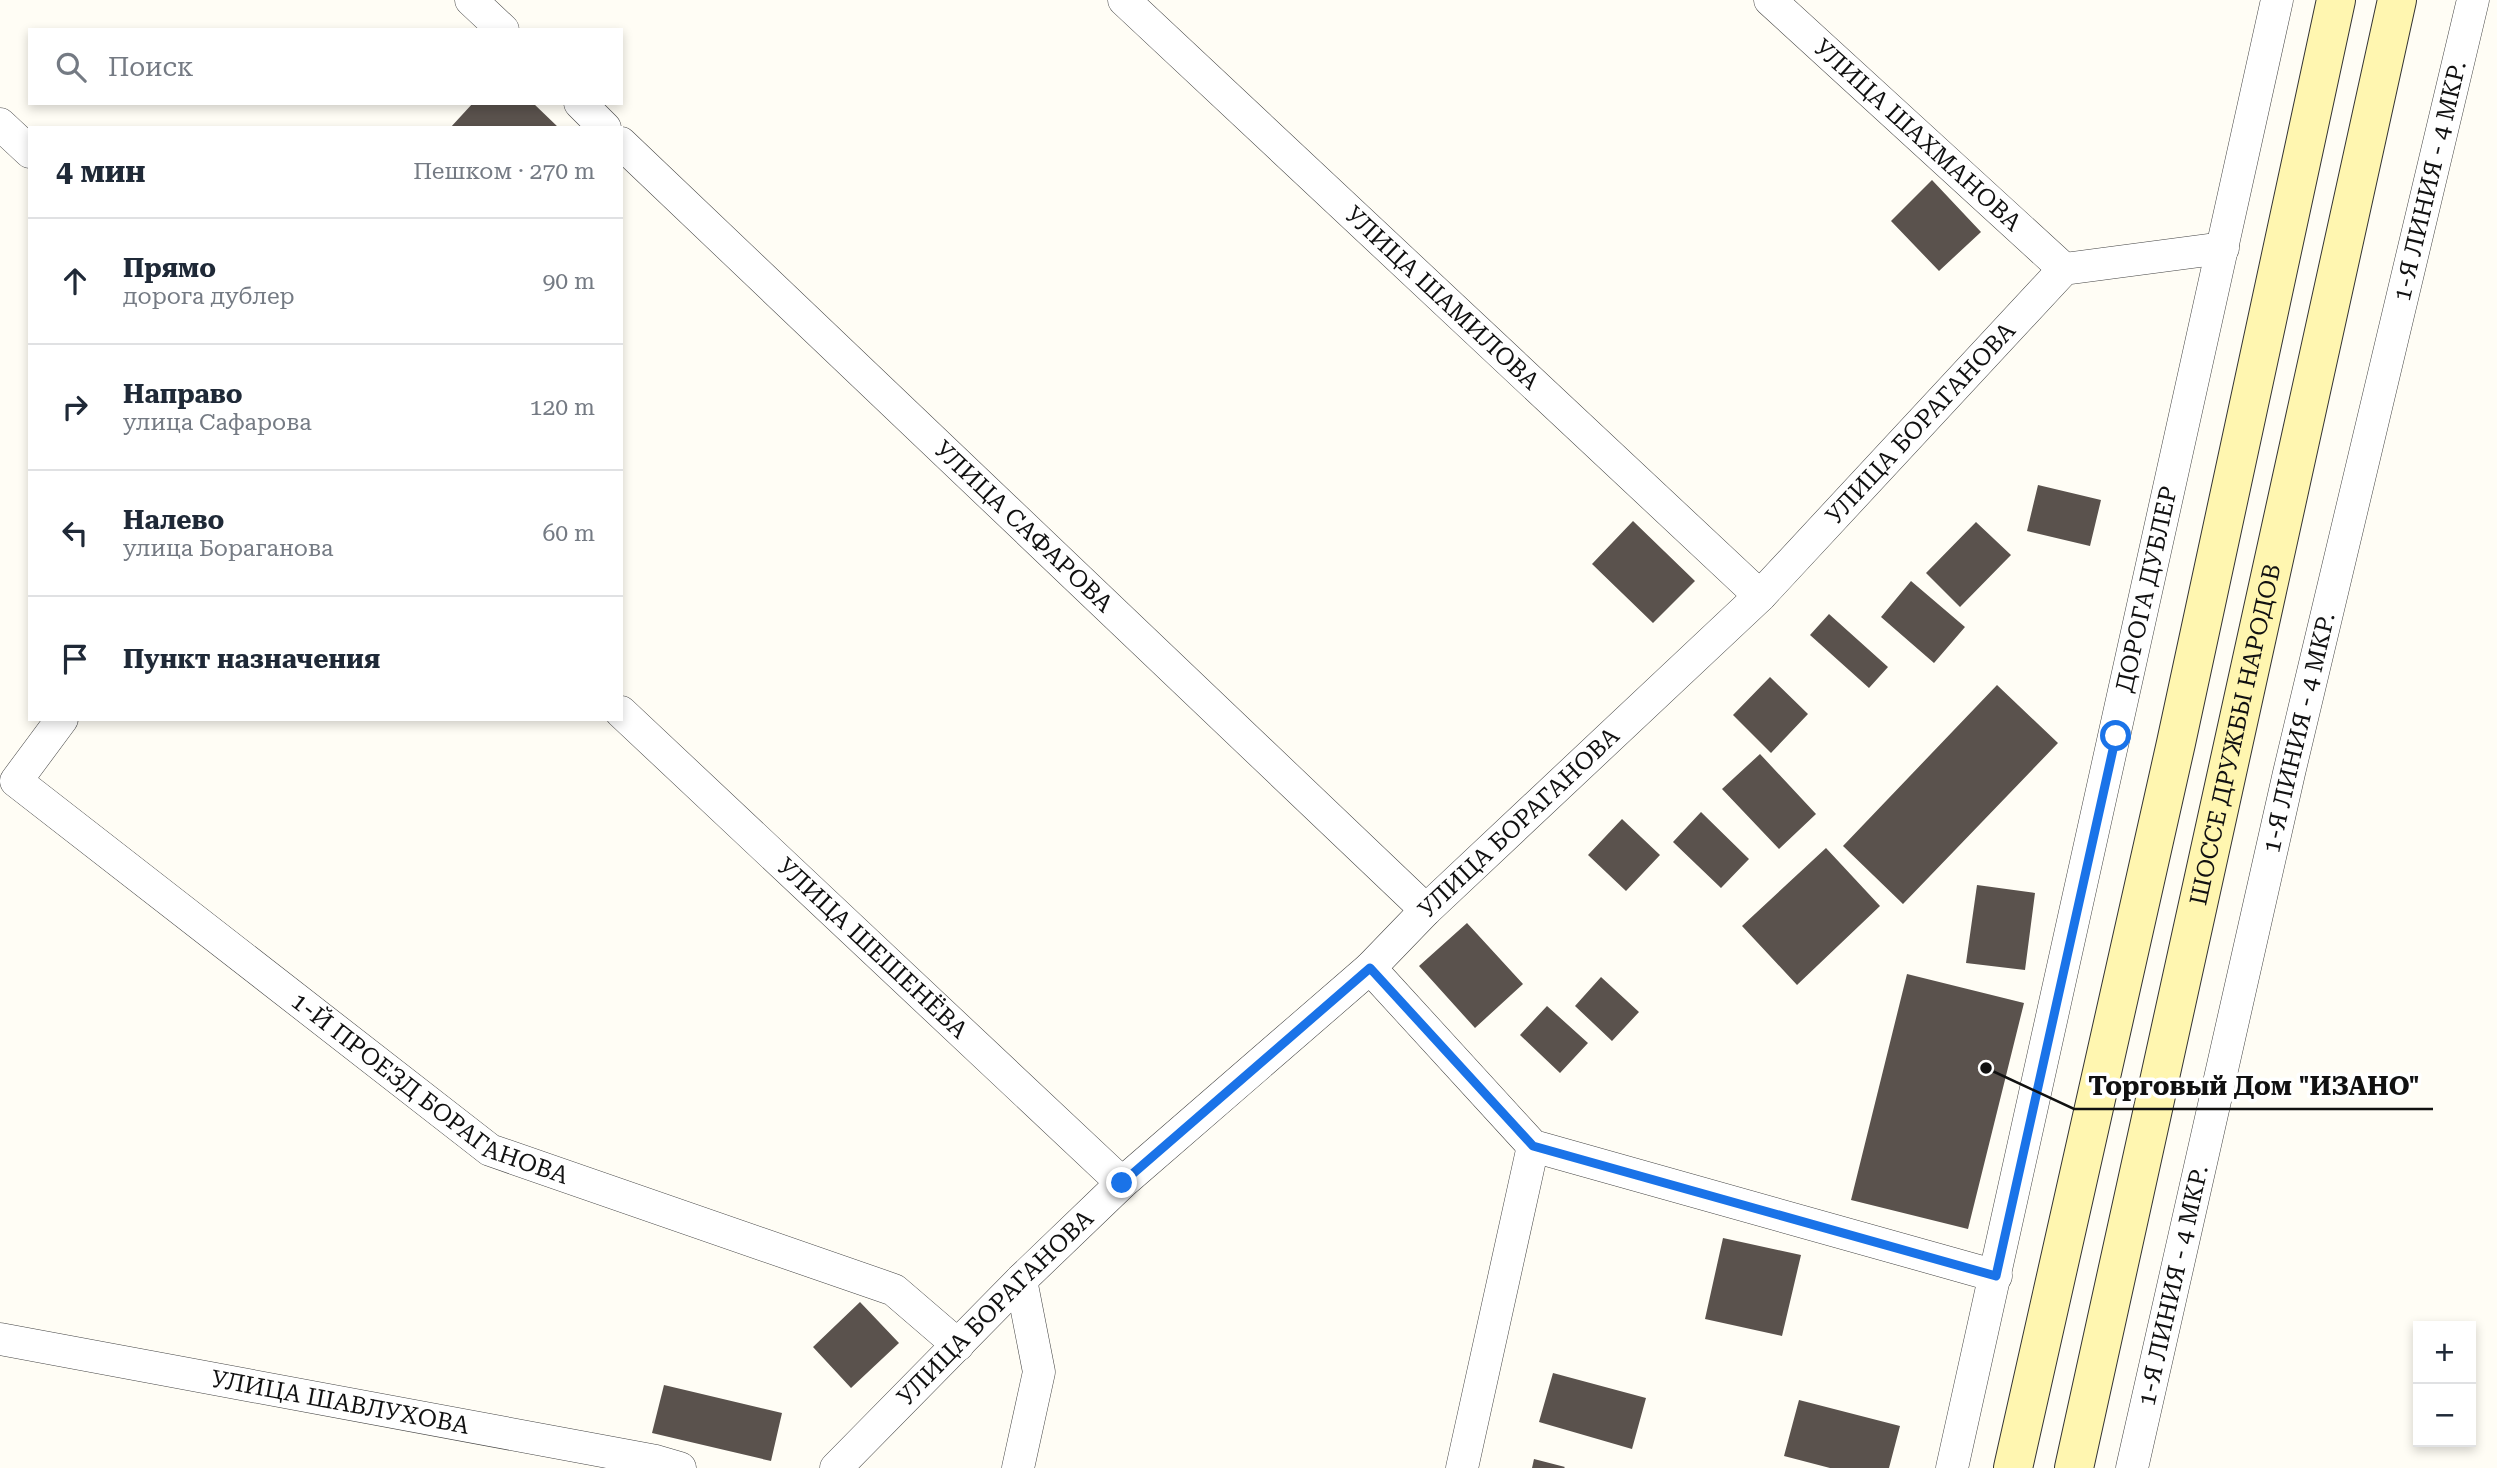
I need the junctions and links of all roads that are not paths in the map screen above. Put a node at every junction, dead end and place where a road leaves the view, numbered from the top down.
1 (471, 0) edge
2 (1124, 0) edge
3 (1770, 0) edge
4 (2277, 0) edge
5 (2336, 0) edge
6 (2397, 0) edge
7 (2473, 0) edge
8 (501, 28) edge
9 (582, 105) edge
10 (0, 124) edge
11 (603, 126) edge
12 (623, 145) edge
13 (28, 150) edge
14 (2223, 248) junction
15 (2064, 270) junction
16 (1760, 596) junction
17 (623, 714) edge
18 (61, 721) edge
19 (1426, 910) junction
20 (1370, 968) junction
21 (1533, 1146) junction
22 (1122, 1183) junction
23 (1996, 1276) junction
24 (1021, 1280) junction
25 (0, 1339) edge
26 (958, 1345) junction
27 (680, 1468) edge
28 (836, 1468) edge
29 (1018, 1468) edge
30 (1462, 1468) edge
31 (1952, 1468) edge
32 (2013, 1468) edge
33 (2074, 1468) edge
34 (2132, 1468) edge

1 - 8 street
2 - 16 street, УЛИЦА ШАМИЛОВА
3 - 15 street, УЛИЦА ШАХМАНОВА
4 - 14 street, ДОРОГА ДУБЛЕР
5 - 32 main road
6 - 33 main road, ШОССЕ ДРУЖБЫ НАРОДОВ
7 - 34 street, 1-Я ЛИНИЯ - 4 МКР.
9 - 11 street
10 - 13 street
12 - 19 street, УЛИЦА САФАРОВА
14 - 15 street
14 - 23 street, ДОРОГА ДУБЛЕР
15 - 16 street, УЛИЦА БОРАГАНОВА
16 - 19 street, УЛИЦА БОРАГАНОВА
17 - 22 street, УЛИЦА ШЕШЕНЁВА
18 - 26 street, 1-Й ПРОЕЗД БОРАГАНОВА
19 - 20 street, УЛИЦА БОРАГАНОВА
20 - 21 street
20 - 22 street, УЛИЦА БОРАГАНОВА
21 - 23 street
21 - 30 street
22 - 24 street, УЛИЦА БОРАГАНОВА
23 - 31 street, ДОРОГА ДУБЛЕР
24 - 26 street, УЛИЦА БОРАГАНОВА
24 - 29 street
25 - 27 street, УЛИЦА ШАВЛУХОВА
26 - 28 street, УЛИЦА БОРАГАНОВА

